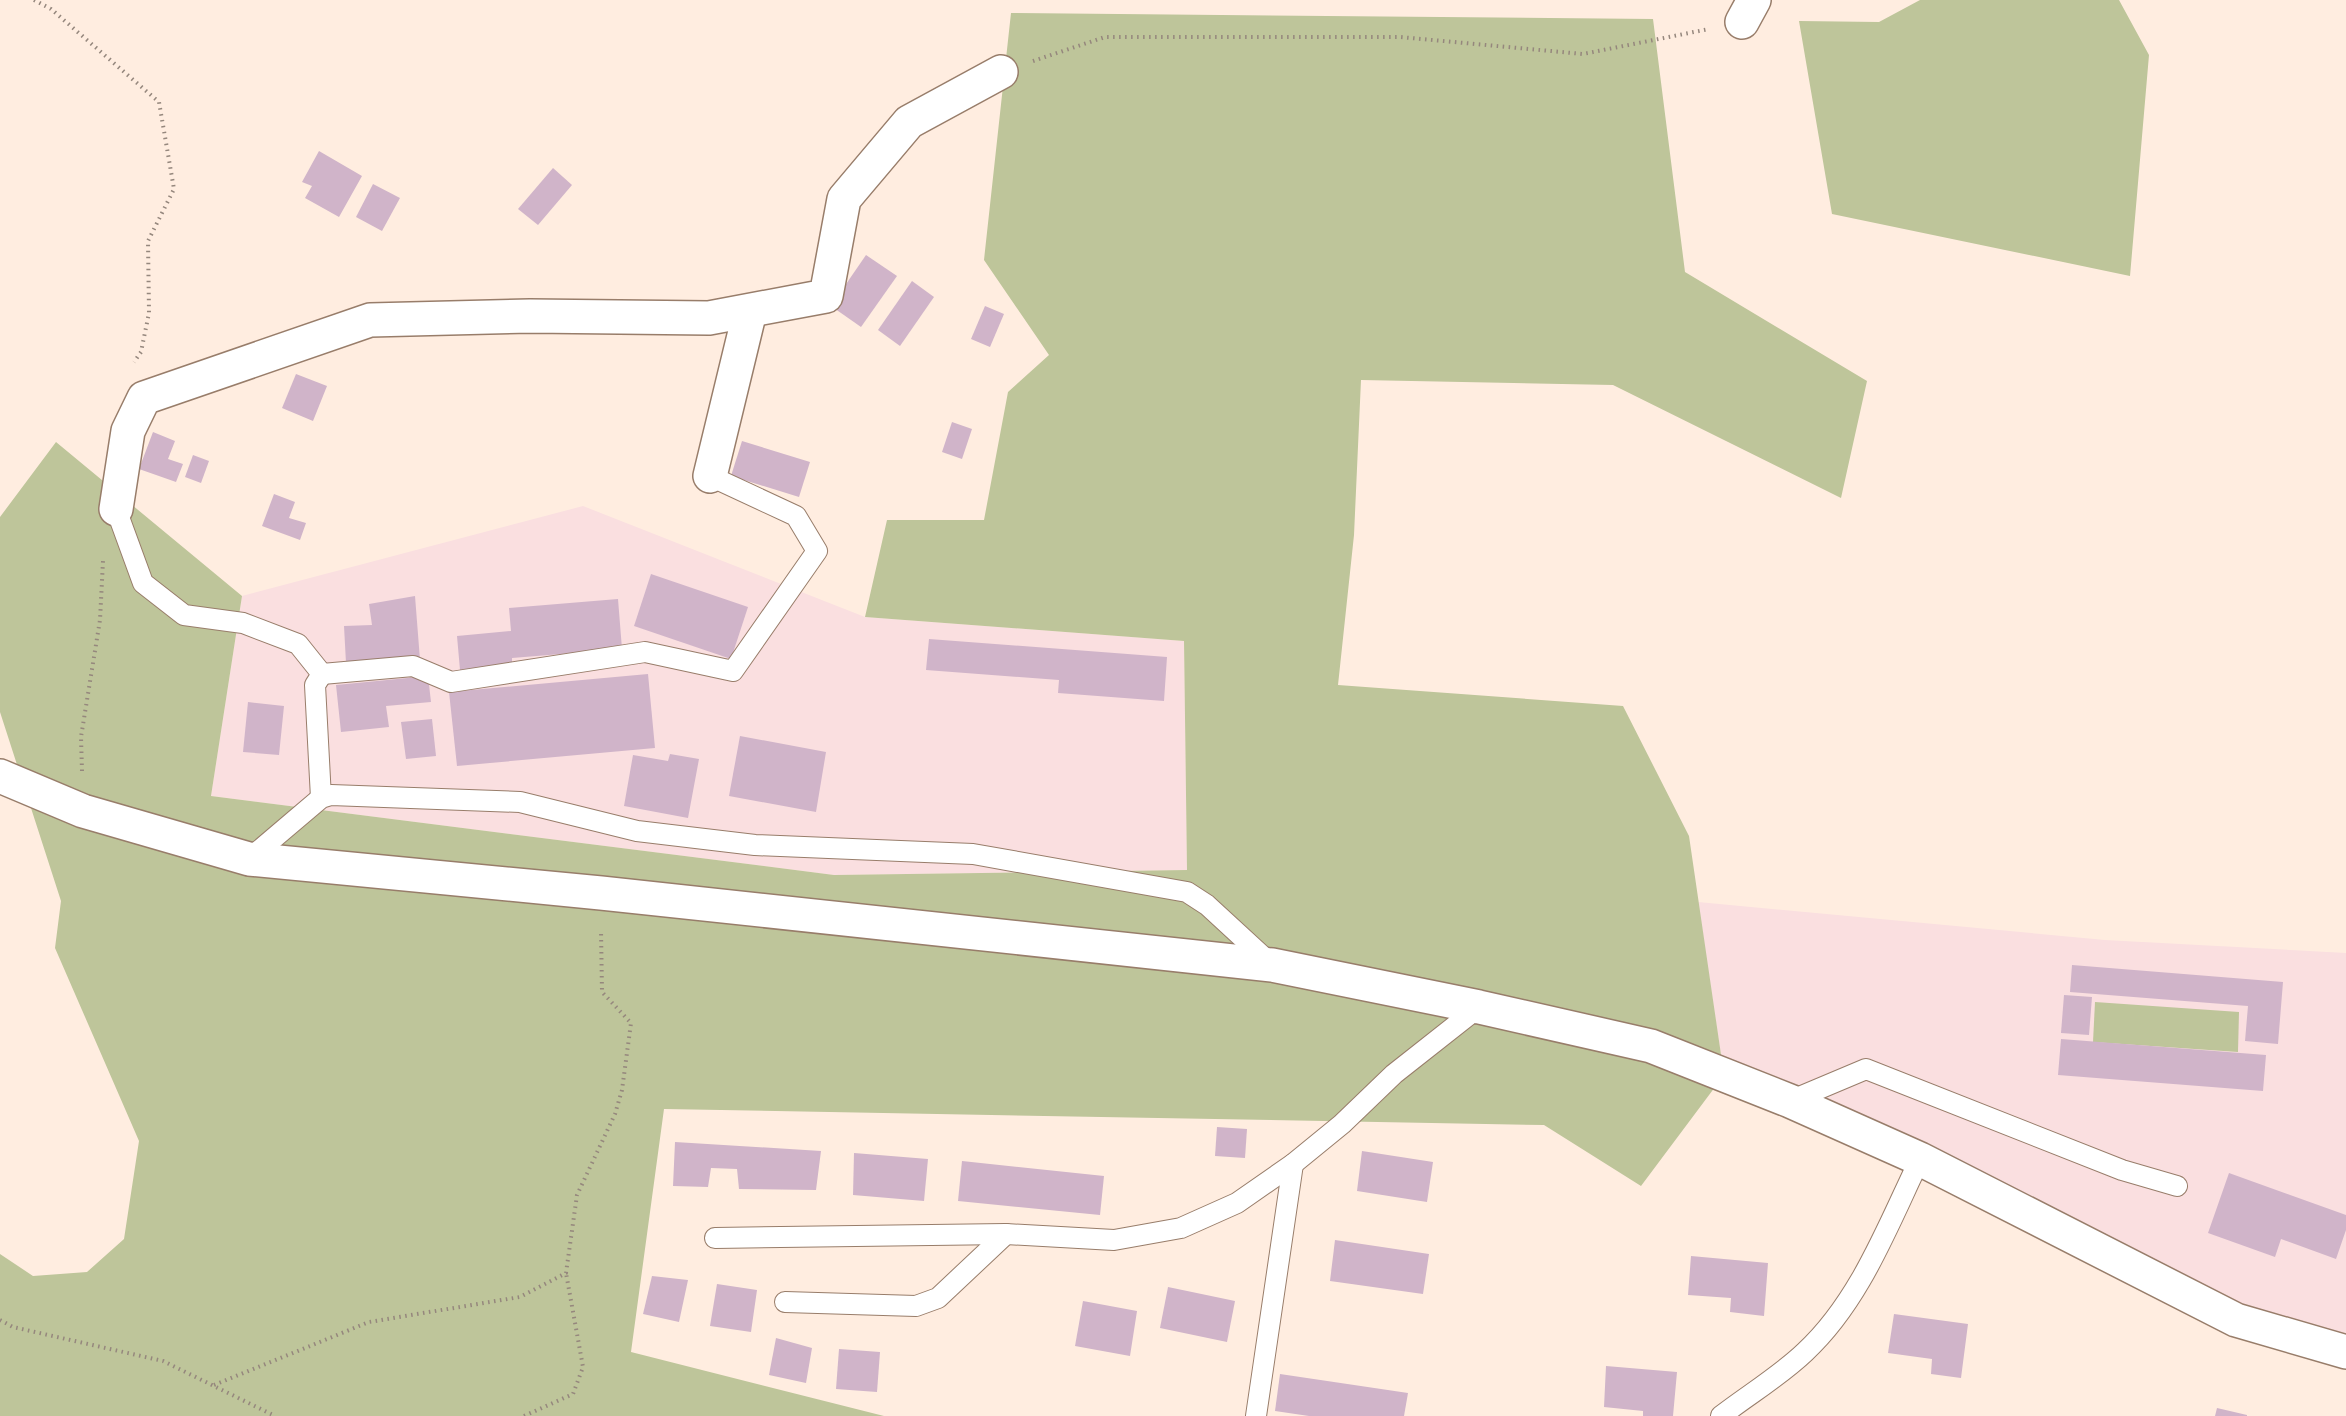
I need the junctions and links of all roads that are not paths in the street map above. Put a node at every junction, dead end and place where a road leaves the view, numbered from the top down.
1 (1001, 72) road end
2 (750, 311) junction
3 (710, 476) joint
4 (116, 509) joint
5 (322, 674) junction
6 (0, 776) edge
7 (321, 798) junction
8 (249, 859) junction
9 (1272, 965) junction
10 (1479, 1007) junction
11 (1790, 1101) junction
12 (1920, 1159) junction
13 (1293, 1164) junction
14 (2177, 1186) dead end
15 (1006, 1234) junction
16 (715, 1238) dead end
17 (785, 1302) dead end
18 (2346, 1352) edge
19 (1256, 1416) edge
20 (1720, 1416) edge

1 - 2 main road
2 - 3 main road
2 - 4 main road
3 - 5 lane
4 - 5 lane
5 - 7 lane
6 - 8 main road
7 - 8 lane
7 - 9 lane
8 - 9 main road
9 - 10 main road
10 - 11 main road
10 - 13 lane
11 - 12 main road
11 - 14 lane
12 - 18 main road
12 - 20 lane
13 - 15 lane
13 - 19 lane
15 - 16 lane
15 - 17 lane

